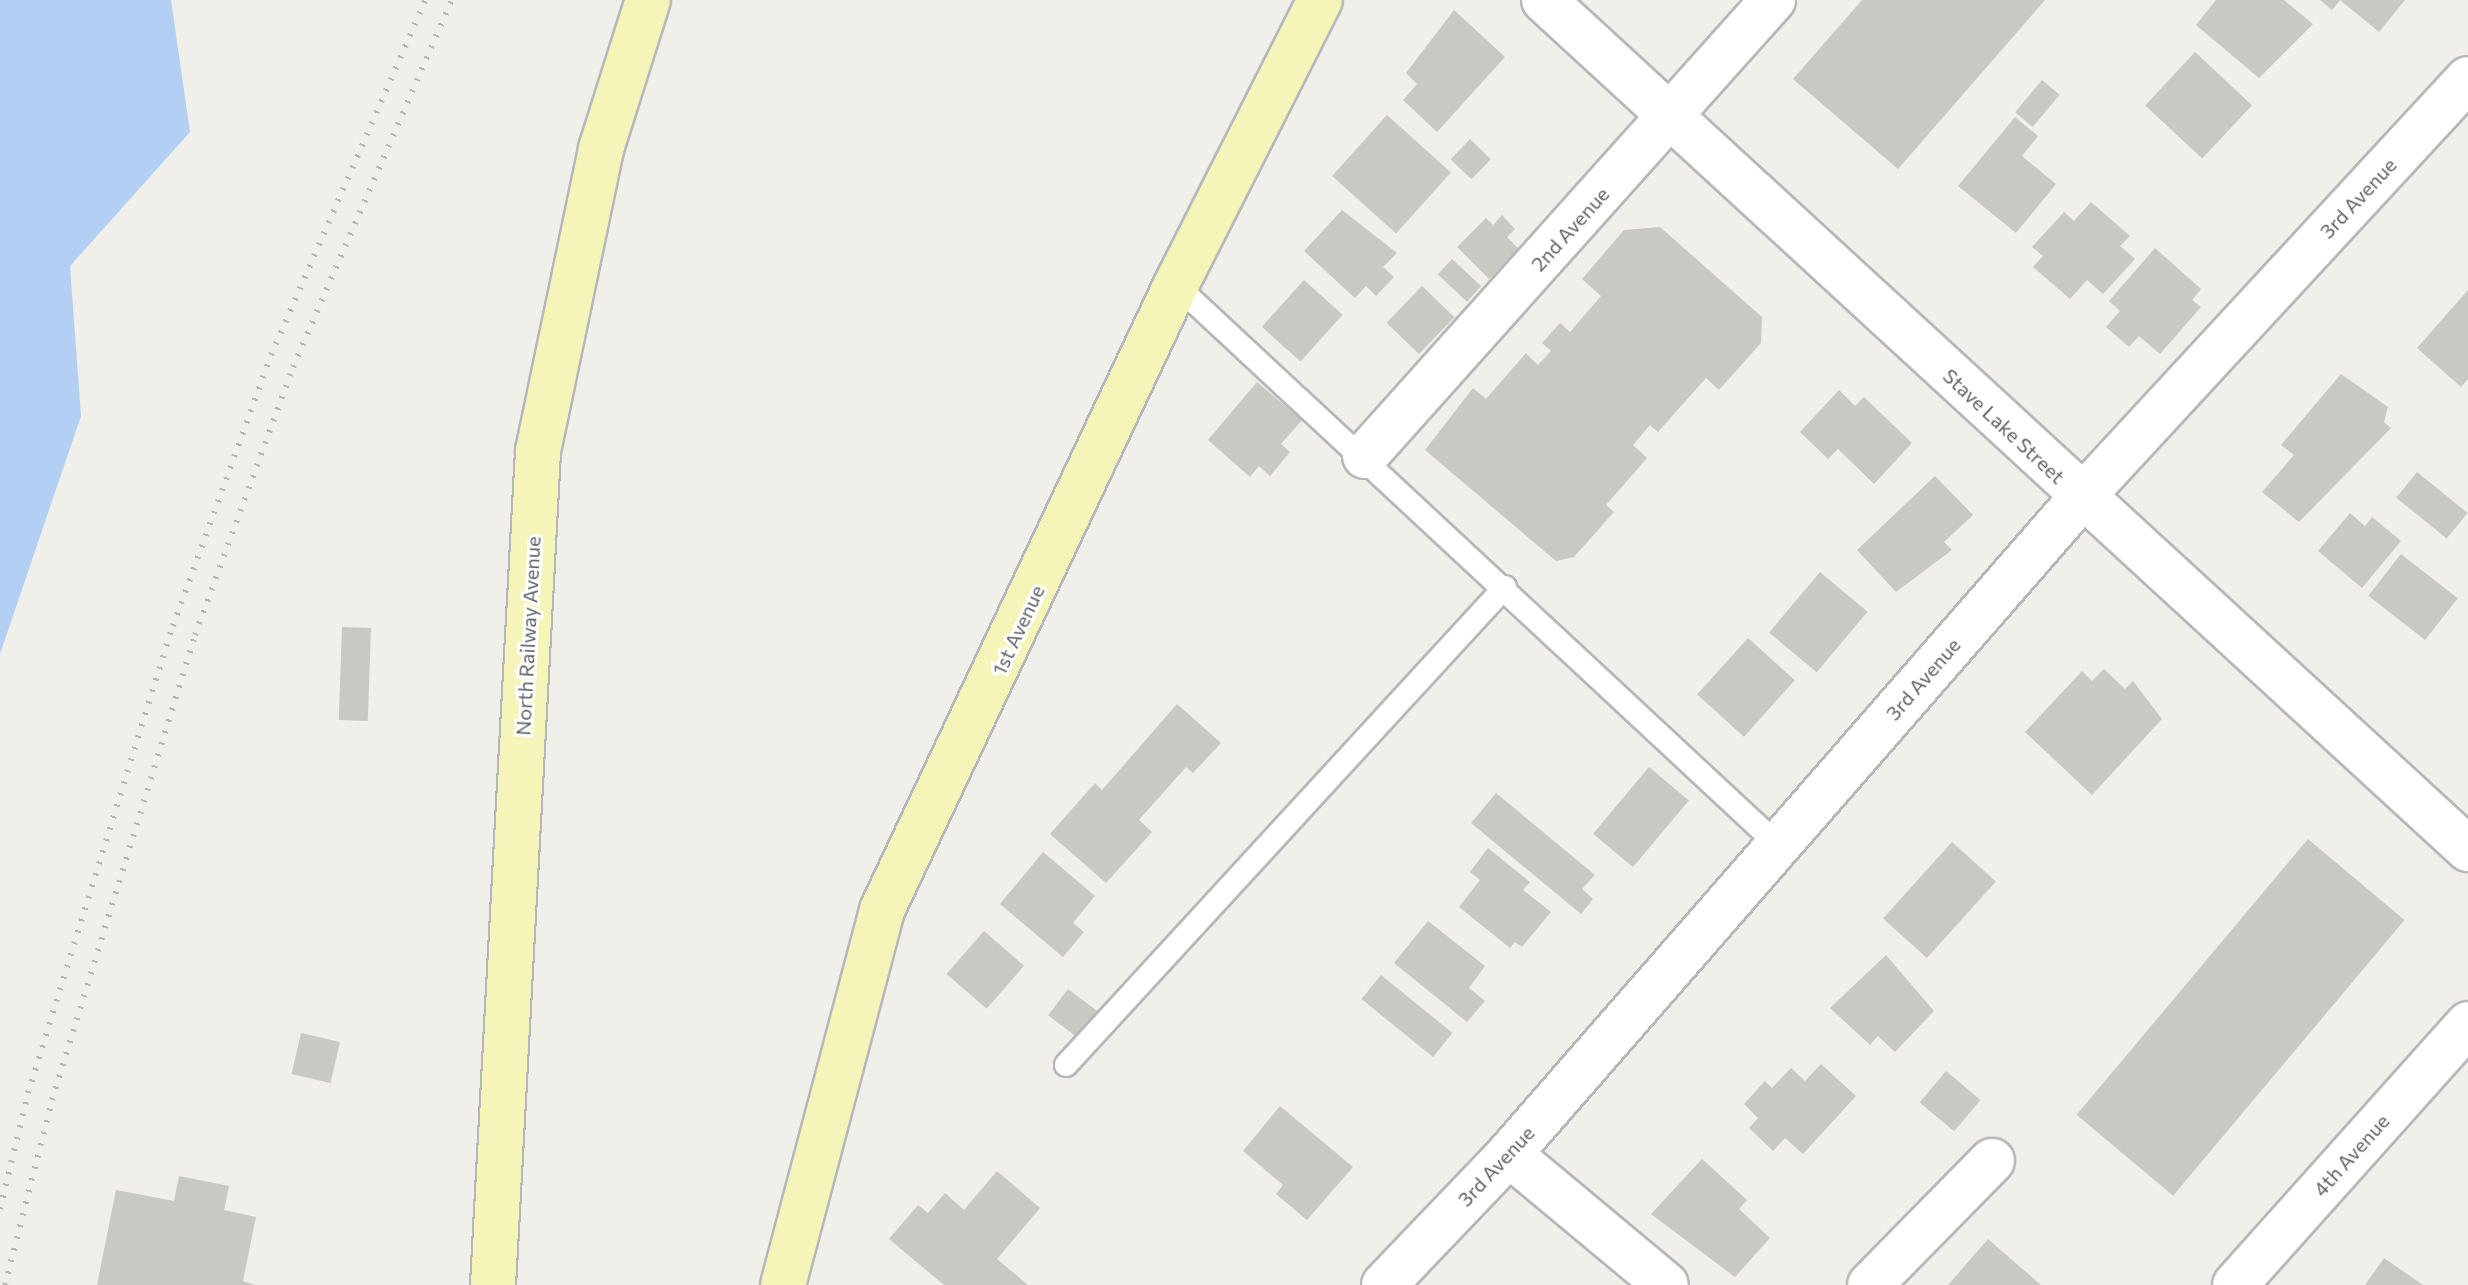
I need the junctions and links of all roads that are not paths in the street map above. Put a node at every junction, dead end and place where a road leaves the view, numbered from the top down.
1 (648, 0) edge
2 (1320, 0) edge
3 (1544, 0) edge
4 (1773, 0) edge
5 (2468, 79) edge
6 (1673, 116) junction
7 (1176, 285) junction
8 (1365, 456) junction
9 (2081, 498) junction
10 (1505, 587) junction
11 (1778, 845) junction
12 (2468, 849) edge
13 (2468, 1024) edge
14 (1066, 1065) dead end
15 (1509, 1154) junction
16 (1992, 1161) dead end
17 (493, 1285) edge
18 (783, 1285) edge
19 (1384, 1285) edge
20 (1666, 1285) edge
21 (1870, 1285) edge
22 (2235, 1285) edge

1 - 17 main road, North Railway Avenue
2 - 7 main road, 1st Avenue
3 - 6 street, Stave Lake Street
4 - 6 street, 2nd Avenue
5 - 9 street, 3rd Avenue
6 - 8 street, 2nd Avenue
6 - 9 street, Stave Lake Street
7 - 8 lane
7 - 18 main road, 1st Avenue
8 - 10 lane
9 - 11 street, 3rd Avenue
9 - 12 street, Stave Lake Street
10 - 11 lane
10 - 14 lane
11 - 15 street, 3rd Avenue
13 - 22 street, 4th Avenue
15 - 19 street, 3rd Avenue
15 - 20 street
16 - 21 street

